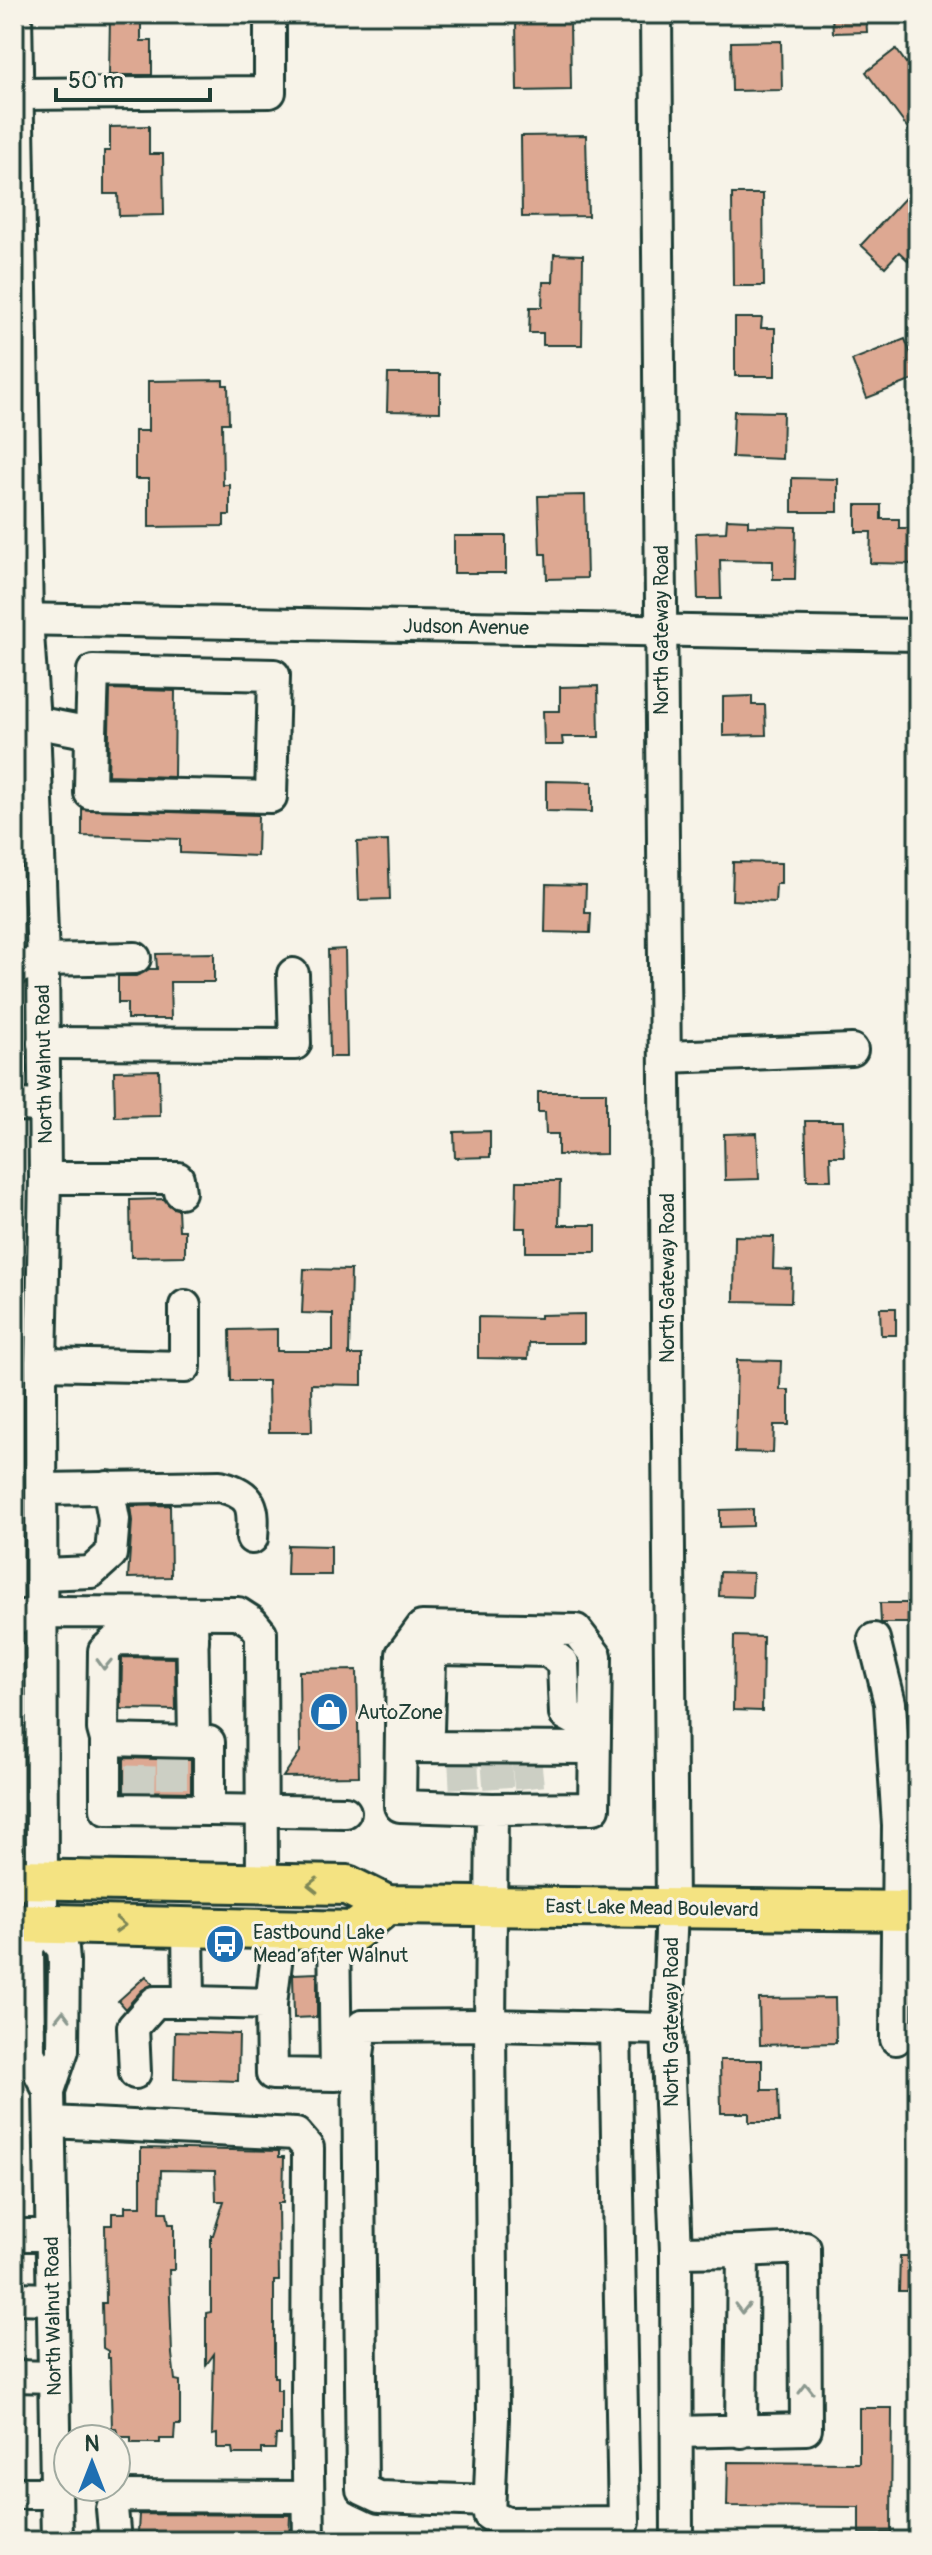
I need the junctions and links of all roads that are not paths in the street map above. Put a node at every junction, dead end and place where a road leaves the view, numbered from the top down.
1 (16, 14) edge
2 (270, 14) edge
3 (656, 14) edge
4 (17, 94) junction
5 (21, 619) edge
6 (661, 631) junction
7 (918, 635) edge
8 (24, 722) edge
9 (91, 733) junction
10 (135, 958) dead end
11 (28, 965) edge
12 (293, 974) dead end
13 (43, 1043) junction
14 (852, 1050) dead end
15 (665, 1057) junction
16 (14, 1105) edge
17 (44, 1106) junction
18 (45, 1178) junction
19 (180, 1192) dead end
20 (185, 1306) dead end
21 (41, 1364) junction
22 (28, 1452) edge
23 (108, 1487) junction
24 (43, 1489) junction
25 (252, 1538) dead end
26 (43, 1574) junction
27 (28, 1615) edge
28 (192, 1626) junction
29 (874, 1639) dead end
30 (594, 1739) junction
31 (106, 1740) junction
32 (179, 1747) junction
33 (401, 1747) junction
34 (484, 1803) junction
35 (209, 1810) junction
36 (262, 1811) junction
37 (345, 1812) dead end
38 (27, 1879) edge
39 (262, 1884) junction
40 (387, 1905) junction
41 (491, 1906) junction
42 (672, 1908) junction
43 (908, 1911) edge
44 (28, 1923) edge
45 (188, 1927) junction
46 (280, 1930) junction
47 (334, 1931) junction
48 (189, 2002) junction
49 (271, 2004) junction
50 (490, 2025) junction
51 (615, 2027) junction
52 (667, 2029) junction
53 (896, 2039) dead end
54 (22, 2053) edge
55 (135, 2073) dead end
56 (49, 2091) junction
57 (51, 2122) junction
58 (14, 2235) edge
59 (52, 2235) junction
60 (743, 2251) junction
61 (676, 2252) junction
62 (14, 2298) edge
63 (53, 2299) junction
64 (14, 2376) edge
65 (53, 2377) junction
66 (54, 2423) edge
67 (677, 2432) junction
68 (741, 2432) junction
69 (14, 2493) edge
70 (52, 2493) edge
71 (307, 2497) junction
72 (489, 2501) junction
73 (55, 2503) edge
74 (57, 2541) edge
75 (115, 2541) edge
76 (309, 2541) edge
77 (677, 2541) edge

1 - 4 street, North Walnut Road
2 - 4 street
3 - 6 street, North Gateway Road
4 - 5 street, North Walnut Road
5 - 6 street, Judson Avenue
5 - 8 street, North Walnut Road
6 - 7 street, Judson Avenue
6 - 15 street, North Gateway Road
8 - 9 street
8 - 11 street, North Walnut Road
9 - 9 street
10 - 11 street
11 - 13 street, North Walnut Road
12 - 13 street
13 - 17 street, North Walnut Road
14 - 15 street
15 - 42 street, North Gateway Road
16 - 17 street
17 - 18 street, North Walnut Road
18 - 19 street
18 - 21 street, North Walnut Road
20 - 21 street
21 - 22 street, North Walnut Road
22 - 24 street, North Walnut Road
23 - 24 street
23 - 25 street
23 - 26 street
24 - 26 street, North Walnut Road
26 - 27 street, North Walnut Road
27 - 28 street
27 - 38 street, North Walnut Road
28 -> 31 street
28 - 32 street
28 - 36 street
29 - 43 street
30 - 33 street
30 - 33 street
30 - 34 street
31 - 32 street
31 - 35 street
32 - 35 street
33 - 34 street
34 - 41 street
35 - 36 street
36 - 37 street
36 - 39 street
38 - 39 main road, East Lake Mead Boulevard
38 - 44 street, North Walnut Road
40 -> 39 main road, East Lake Mead Boulevard
40 - 41 main road, East Lake Mead Boulevard
40 - 47 main road
41 - 42 main road, East Lake Mead Boulevard
41 - 50 street
42 - 43 main road, East Lake Mead Boulevard
42 - 52 street, North Gateway Road
43 - 53 street
44 -> 45 main road
44 - 54 street, North Walnut Road
56 -> 44 street, North Walnut Road
45 - 46 main road
45 - 48 street
46 - 47 main road
46 - 49 street
47 - 49 street
48 - 49 street
48 - 55 street
50 - 51 street
50 - 72 street
50 - 72 street
51 - 52 street
51 - 72 street
52 - 61 street, North Gateway Road
54 - 56 street, North Walnut Road
56 - 57 street, North Walnut Road
57 - 59 street, North Walnut Road
57 - 71 street
58 - 59 street
59 - 63 street, North Walnut Road
60 - 61 street
60 -> 68 street
68 -> 60 street
61 - 67 street, North Gateway Road
62 - 63 street
63 - 65 street, North Walnut Road
64 - 65 street
65 - 66 street, North Walnut Road
67 - 68 street
67 - 77 street, North Gateway Road
69 - 70 street
71 - 75 street
71 - 76 street
73 - 74 street, North Walnut Road

